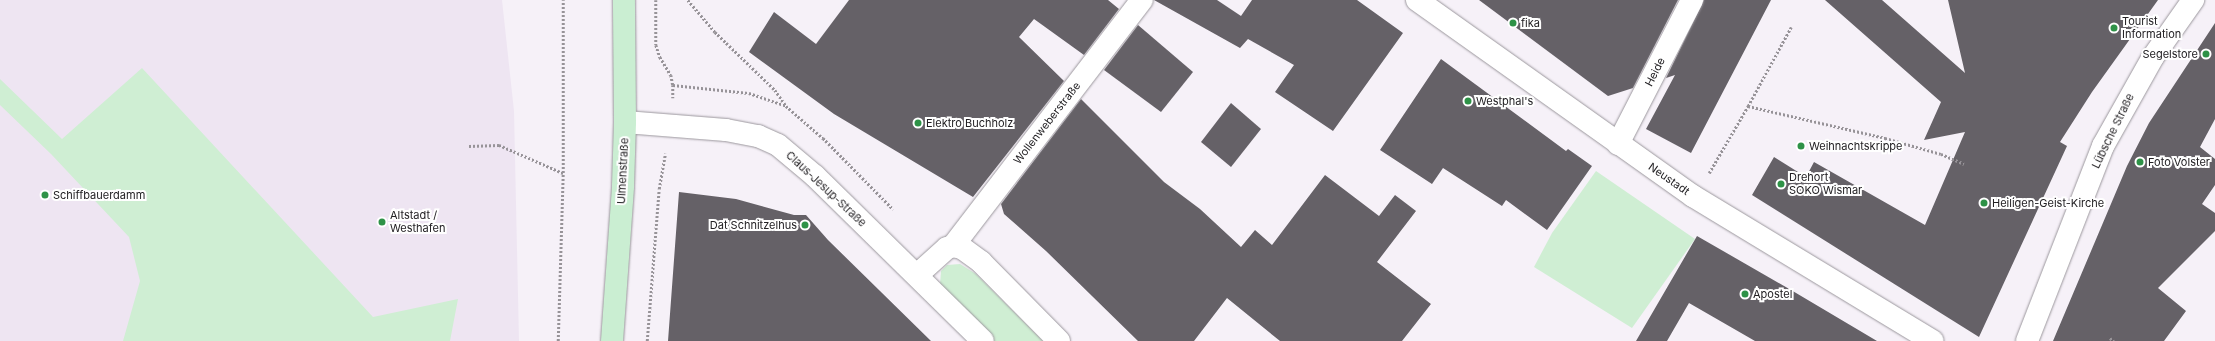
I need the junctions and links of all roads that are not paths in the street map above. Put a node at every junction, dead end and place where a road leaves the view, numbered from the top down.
1 (624, 0) edge
2 (1142, 0) edge
3 (1417, 0) edge
4 (1692, 0) edge
5 (2193, 0) edge
6 (625, 122) junction
7 (1618, 144) junction
8 (953, 246) junction
9 (917, 275) junction
10 (612, 341) edge
11 (983, 341) edge
12 (1059, 341) edge
13 (1932, 341) edge
14 (2027, 341) edge

1 - 6 street, Ulmenstraße
2 - 8 street, Wollenweberstraße
3 - 7 street, Neustadt
4 - 7 street, Heide
5 - 14 street, Lübsche Straße
6 - 9 street, Claus-Jesup-Straße
6 - 10 street, Ulmenstraße
7 - 13 street, Neustadt
8 - 9 street
8 - 12 street
9 - 11 street, Claus-Jesup-Straße

